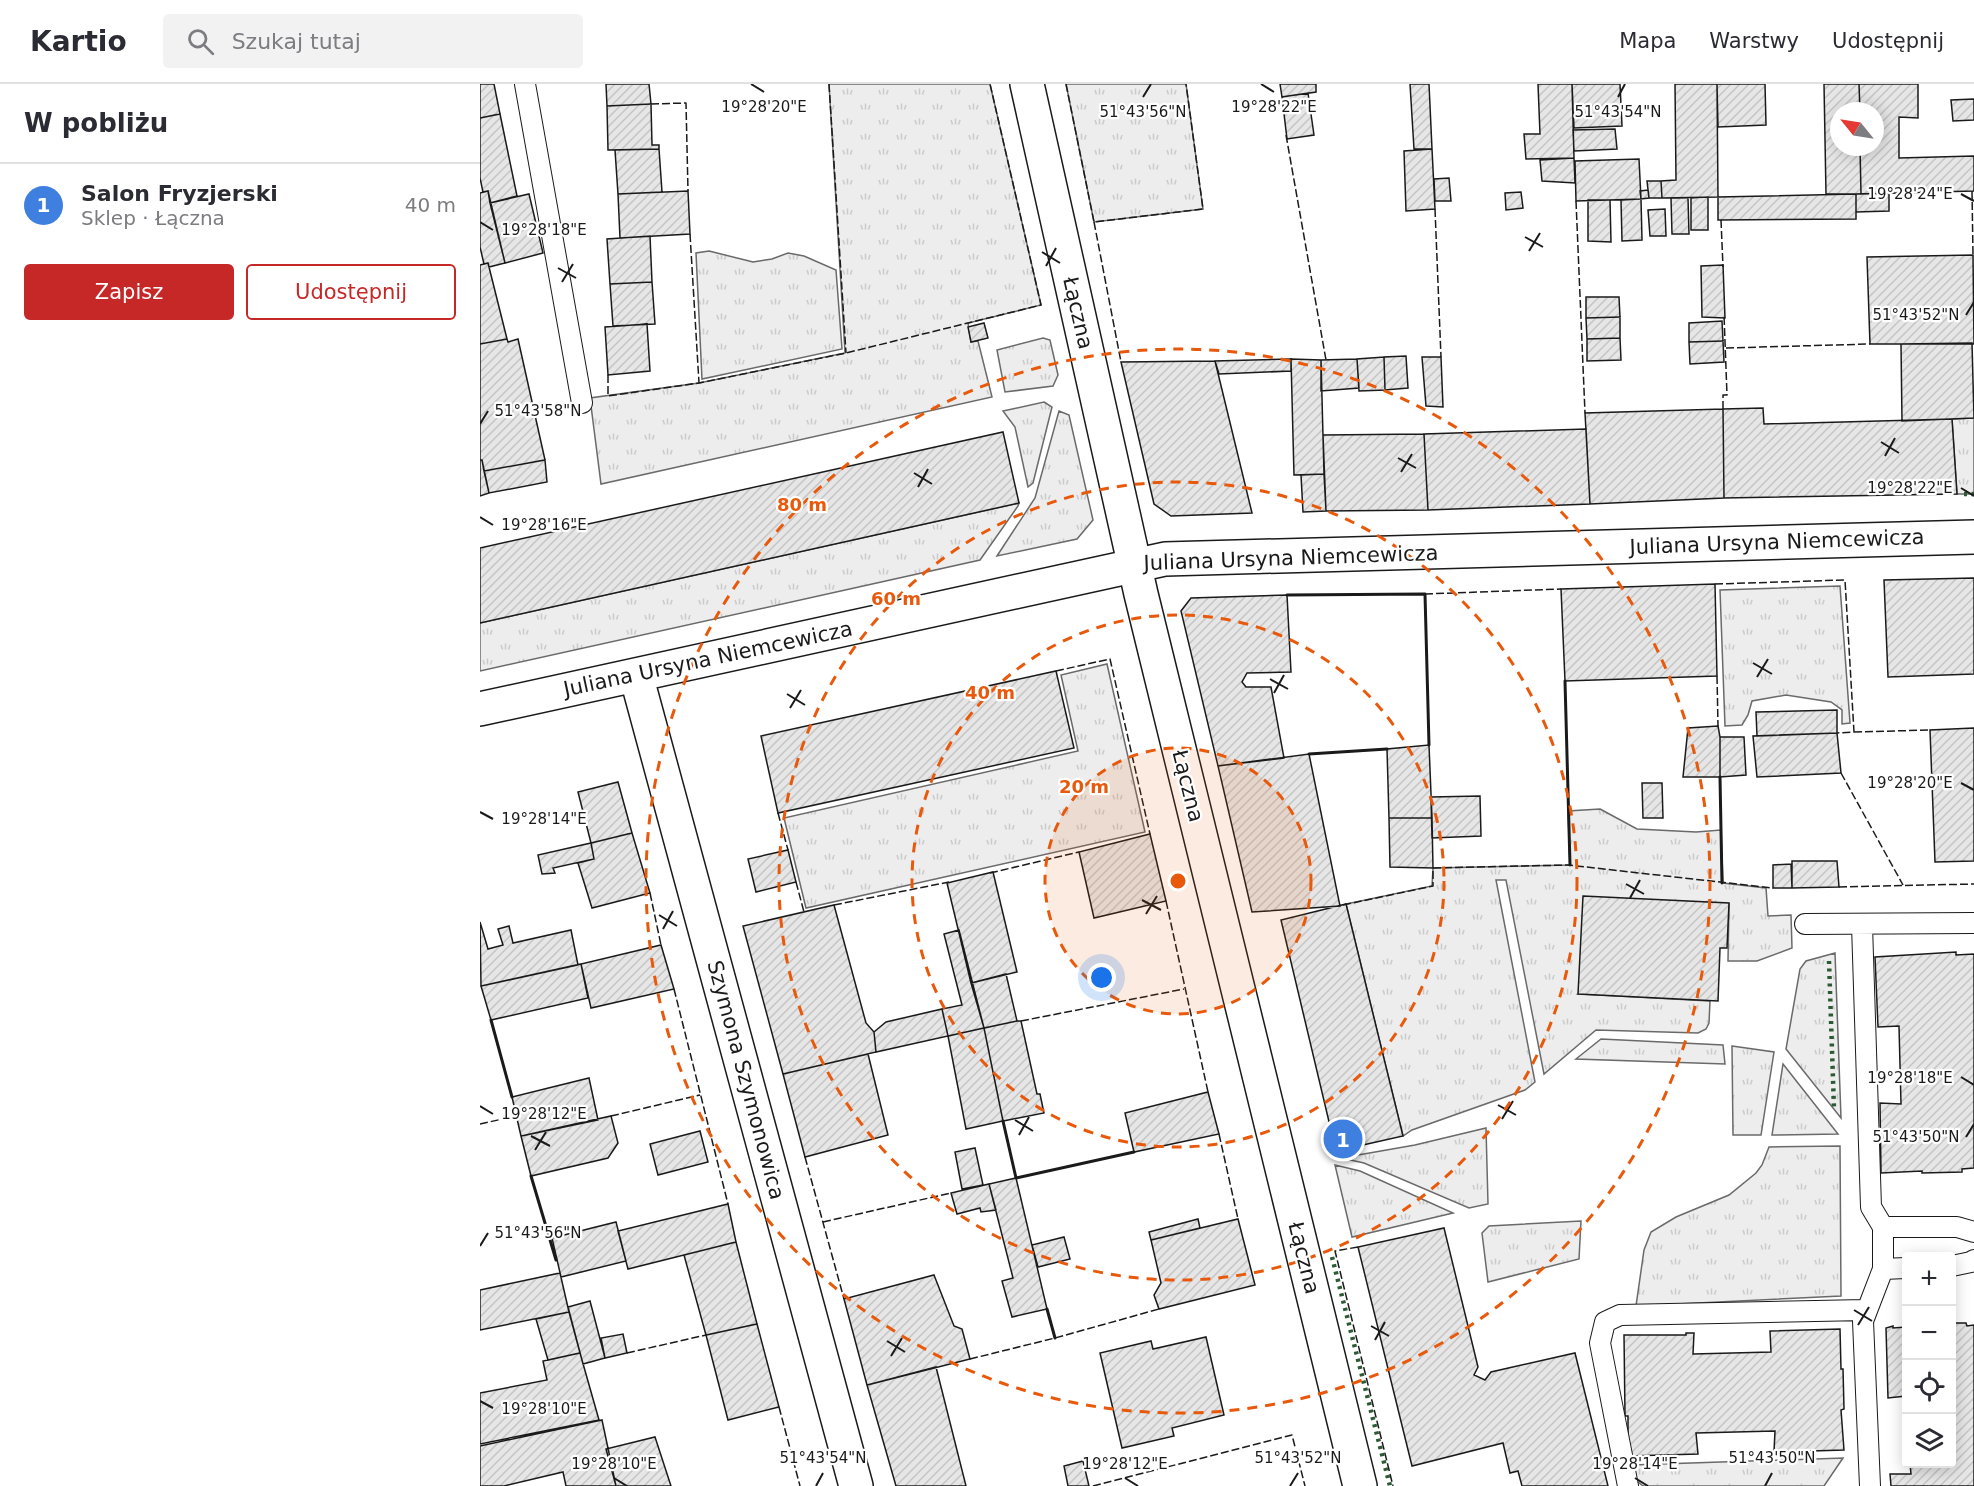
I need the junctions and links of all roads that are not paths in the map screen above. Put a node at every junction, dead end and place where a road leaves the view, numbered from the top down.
1 (525, 84) edge
2 (1027, 84) edge
3 (582, 403) dead end
4 (1974, 537) edge
5 (1135, 565) junction
6 (636, 675) junction
7 (480, 710) edge
8 (1974, 923) edge
9 (1805, 924) dead end
10 (1862, 925) junction
11 (1883, 1227) junction
12 (1974, 1232) edge
13 (1974, 1260) edge
14 (1956, 1265) edge
15 (1902, 1268) edge
16 (1883, 1269) junction
17 (1865, 1310) junction
18 (856, 1486) edge
19 (1360, 1486) edge
20 (1628, 1486) edge
21 (1870, 1486) edge

1 - 3 lane
2 - 5 street, Łączna
4 - 5 street, Juliana Ursyna Niemcewicza
5 - 6 street, Juliana Ursyna Niemcewicza
5 - 19 street, Łączna
6 - 7 street, Juliana Ursyna Niemcewicza
6 - 18 street, Szymona Szymonowica
8 - 10 lane
9 - 10 lane
10 - 11 lane
11 - 12 lane
11 - 16 lane
13 - 14 lane
15 - 16 lane
16 - 17 lane
17 - 20 lane
17 - 21 lane

